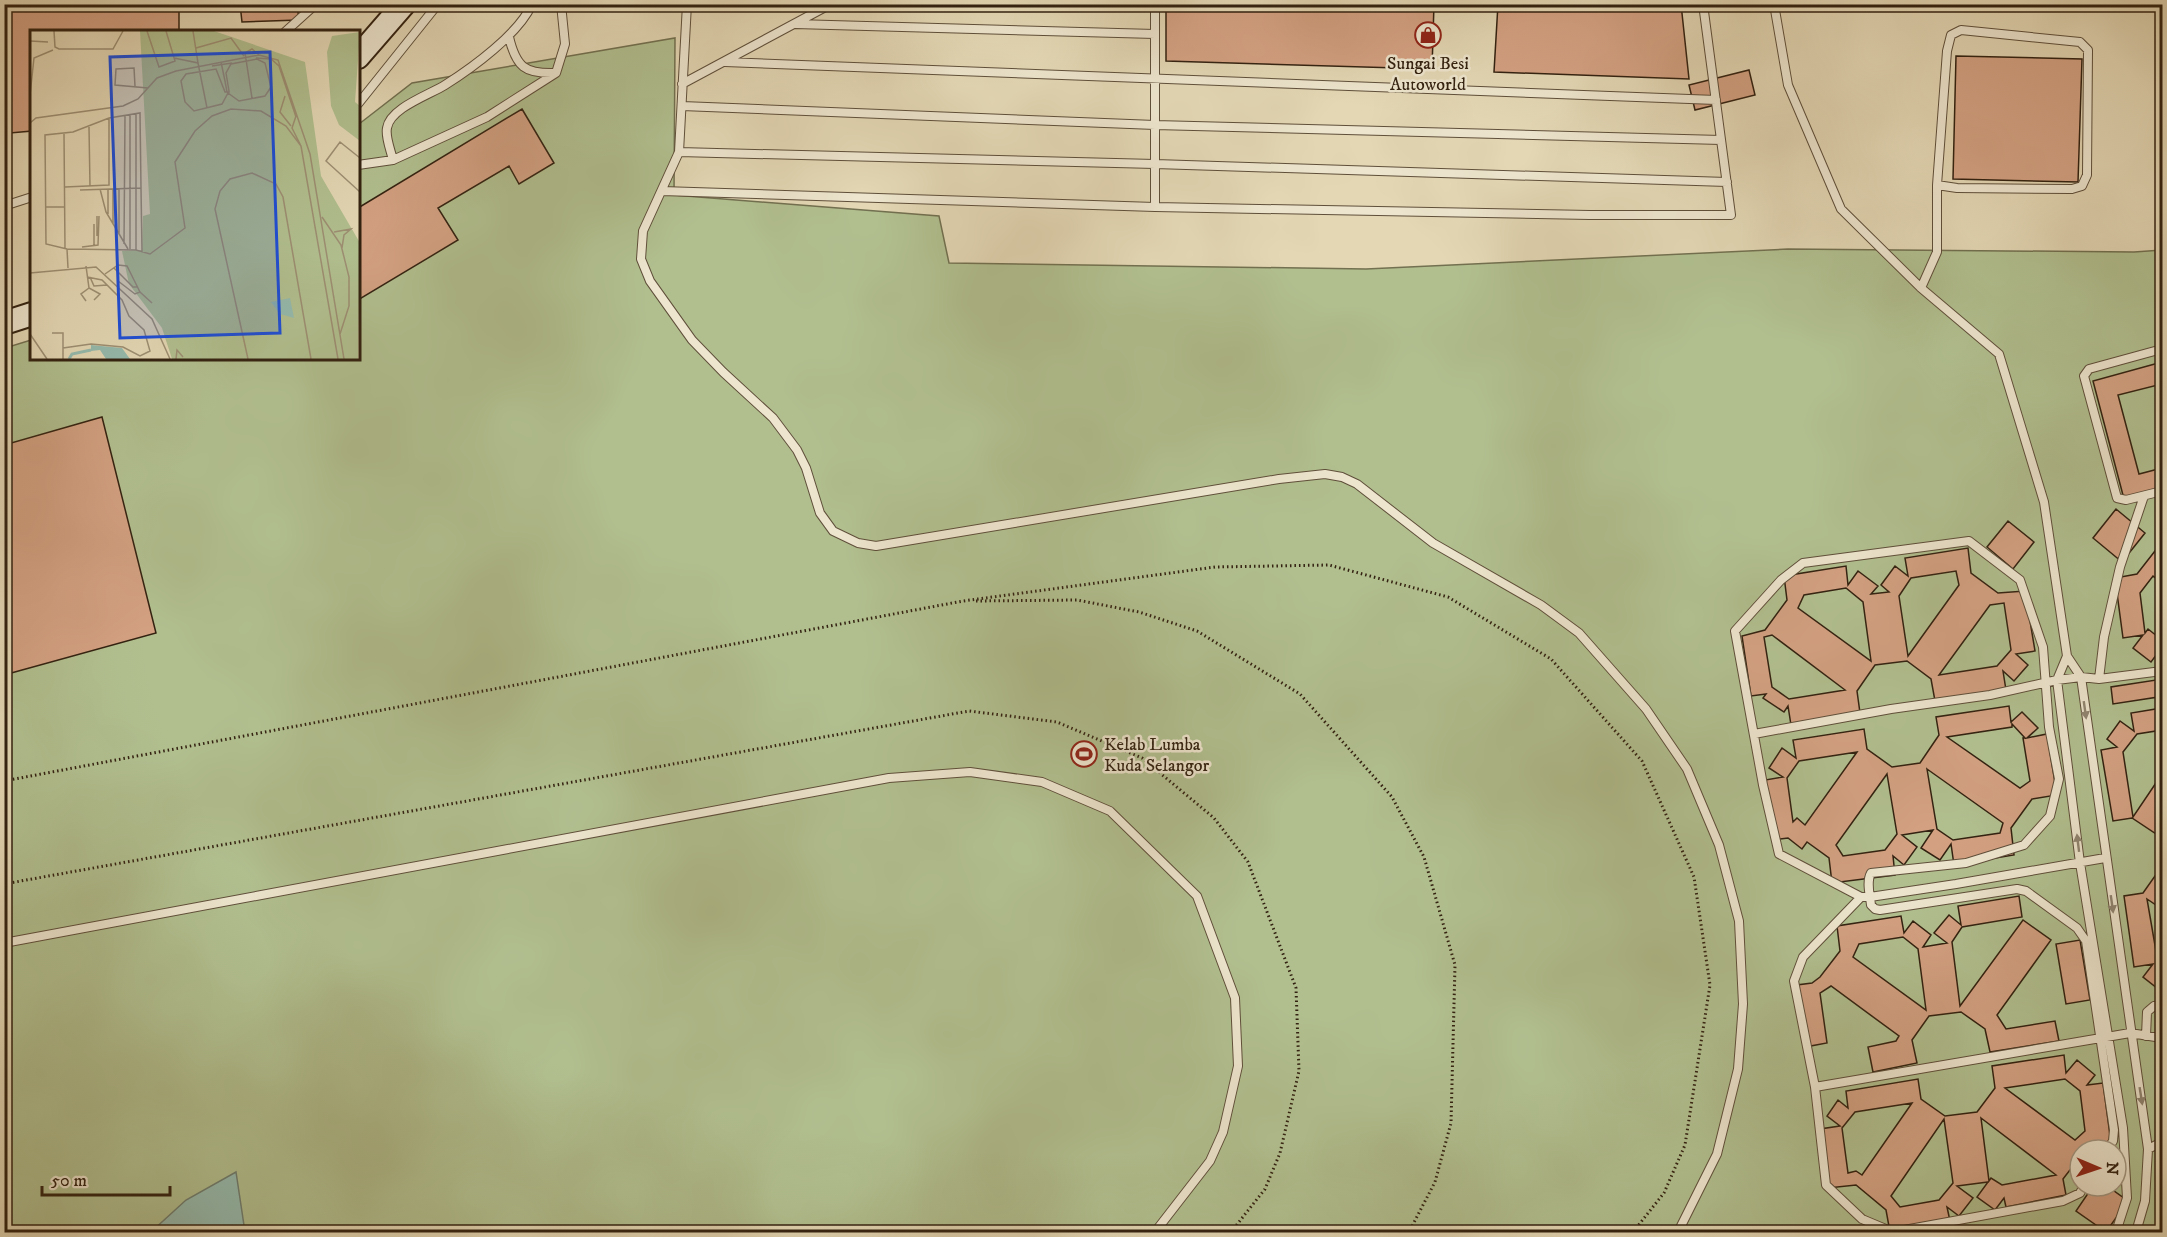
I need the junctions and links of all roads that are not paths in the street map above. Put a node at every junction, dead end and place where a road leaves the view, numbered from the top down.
1 (316, 4) edge
2 (404, 4) edge
3 (438, 4) edge
4 (532, 4) edge
5 (561, 4) edge
6 (687, 4) edge
7 (831, 4) edge
8 (1155, 4) edge
9 (1703, 4) edge
10 (1774, 4) edge
11 (795, 24) junction
12 (287, 30) edge
13 (1155, 34) junction
14 (509, 37) junction
15 (360, 55) edge
16 (725, 62) junction
17 (556, 73) junction
18 (1155, 77) junction
19 (682, 84) junction
20 (1716, 100) junction
21 (360, 102) edge
22 (682, 106) junction
23 (1155, 125) junction
24 (1721, 140) junction
25 (679, 152) junction
26 (393, 160) junction
27 (1155, 164) junction
28 (360, 165) edge
29 (1727, 182) junction
30 (1937, 185) junction
31 (662, 191) junction
32 (30, 198) edge
33 (4, 206) edge
34 (1155, 207) junction
35 (1922, 288) junction
36 (30, 315) edge
37 (4, 323) edge
38 (2163, 349) edge
39 (2163, 491) edge
40 (2144, 496) junction
41 (2067, 656) junction
42 (2163, 671) edge
43 (2081, 677) junction
44 (2099, 679) junction
45 (2057, 680) junction
46 (2044, 683) junction
47 (1754, 734) junction
48 (2105, 858) junction
49 (2080, 863) junction
50 (1861, 897) junction
51 (1870, 897) junction
52 (4, 943) edge
53 (2163, 1005) edge
54 (2130, 1033) junction
55 (2146, 1036) junction
56 (2105, 1038) junction
57 (2163, 1038) edge
58 (1815, 1088) junction
59 (2113, 1138) edge
60 (2163, 1142) edge
61 (2148, 1149) junction
62 (2071, 1198) edge
63 (1155, 1233) edge
64 (1678, 1233) edge
65 (2116, 1233) edge
66 (2136, 1233) edge

1 - 12 lane
2 - 15 street
3 - 21 lane
4 - 14 lane
5 - 17 lane
6 - 19 lane
7 - 11 lane
8 - 13 lane
9 - 20 lane
10 - 35 lane
11 - 13 lane
11 - 16 lane
13 - 18 lane
14 - 17 lane
14 - 26 lane
16 - 18 lane
16 - 19 lane
17 - 26 lane
18 - 20 lane
18 - 23 lane
19 - 22 lane
20 - 24 lane
22 - 23 lane
22 - 25 lane
23 - 24 lane
23 - 27 lane
24 - 29 lane
25 - 27 lane
25 - 31 lane
26 - 28 lane
27 - 29 lane
27 - 34 lane
29 - 34 lane
30 - 30 lane
30 - 35 lane
31 - 34 lane
31 - 64 lane
32 - 33 lane
35 - 41 lane
36 - 37 street
38 - 40 lane
39 - 40 lane
40 - 44 lane
41 - 43 lane
41 - 45 lane
42 - 44 lane
43 - 44 lane
43 - 45 lane
43 -> 48 lane
45 - 46 lane
49 -> 45 lane
46 - 47 lane
46 - 47 lane
46 - 51 lane
47 - 50 lane
48 - 49 lane
48 -> 54 lane
49 - 51 lane
49 - 56 lane
50 - 51 lane
50 - 58 lane
51 - 56 lane
52 - 63 lane
53 - 55 lane
54 - 55 lane
54 - 56 lane
54 -> 61 lane
55 - 57 lane
56 - 58 lane
56 - 59 lane
56 - 65 lane
58 - 62 lane
60 - 61 lane
61 - 66 lane

